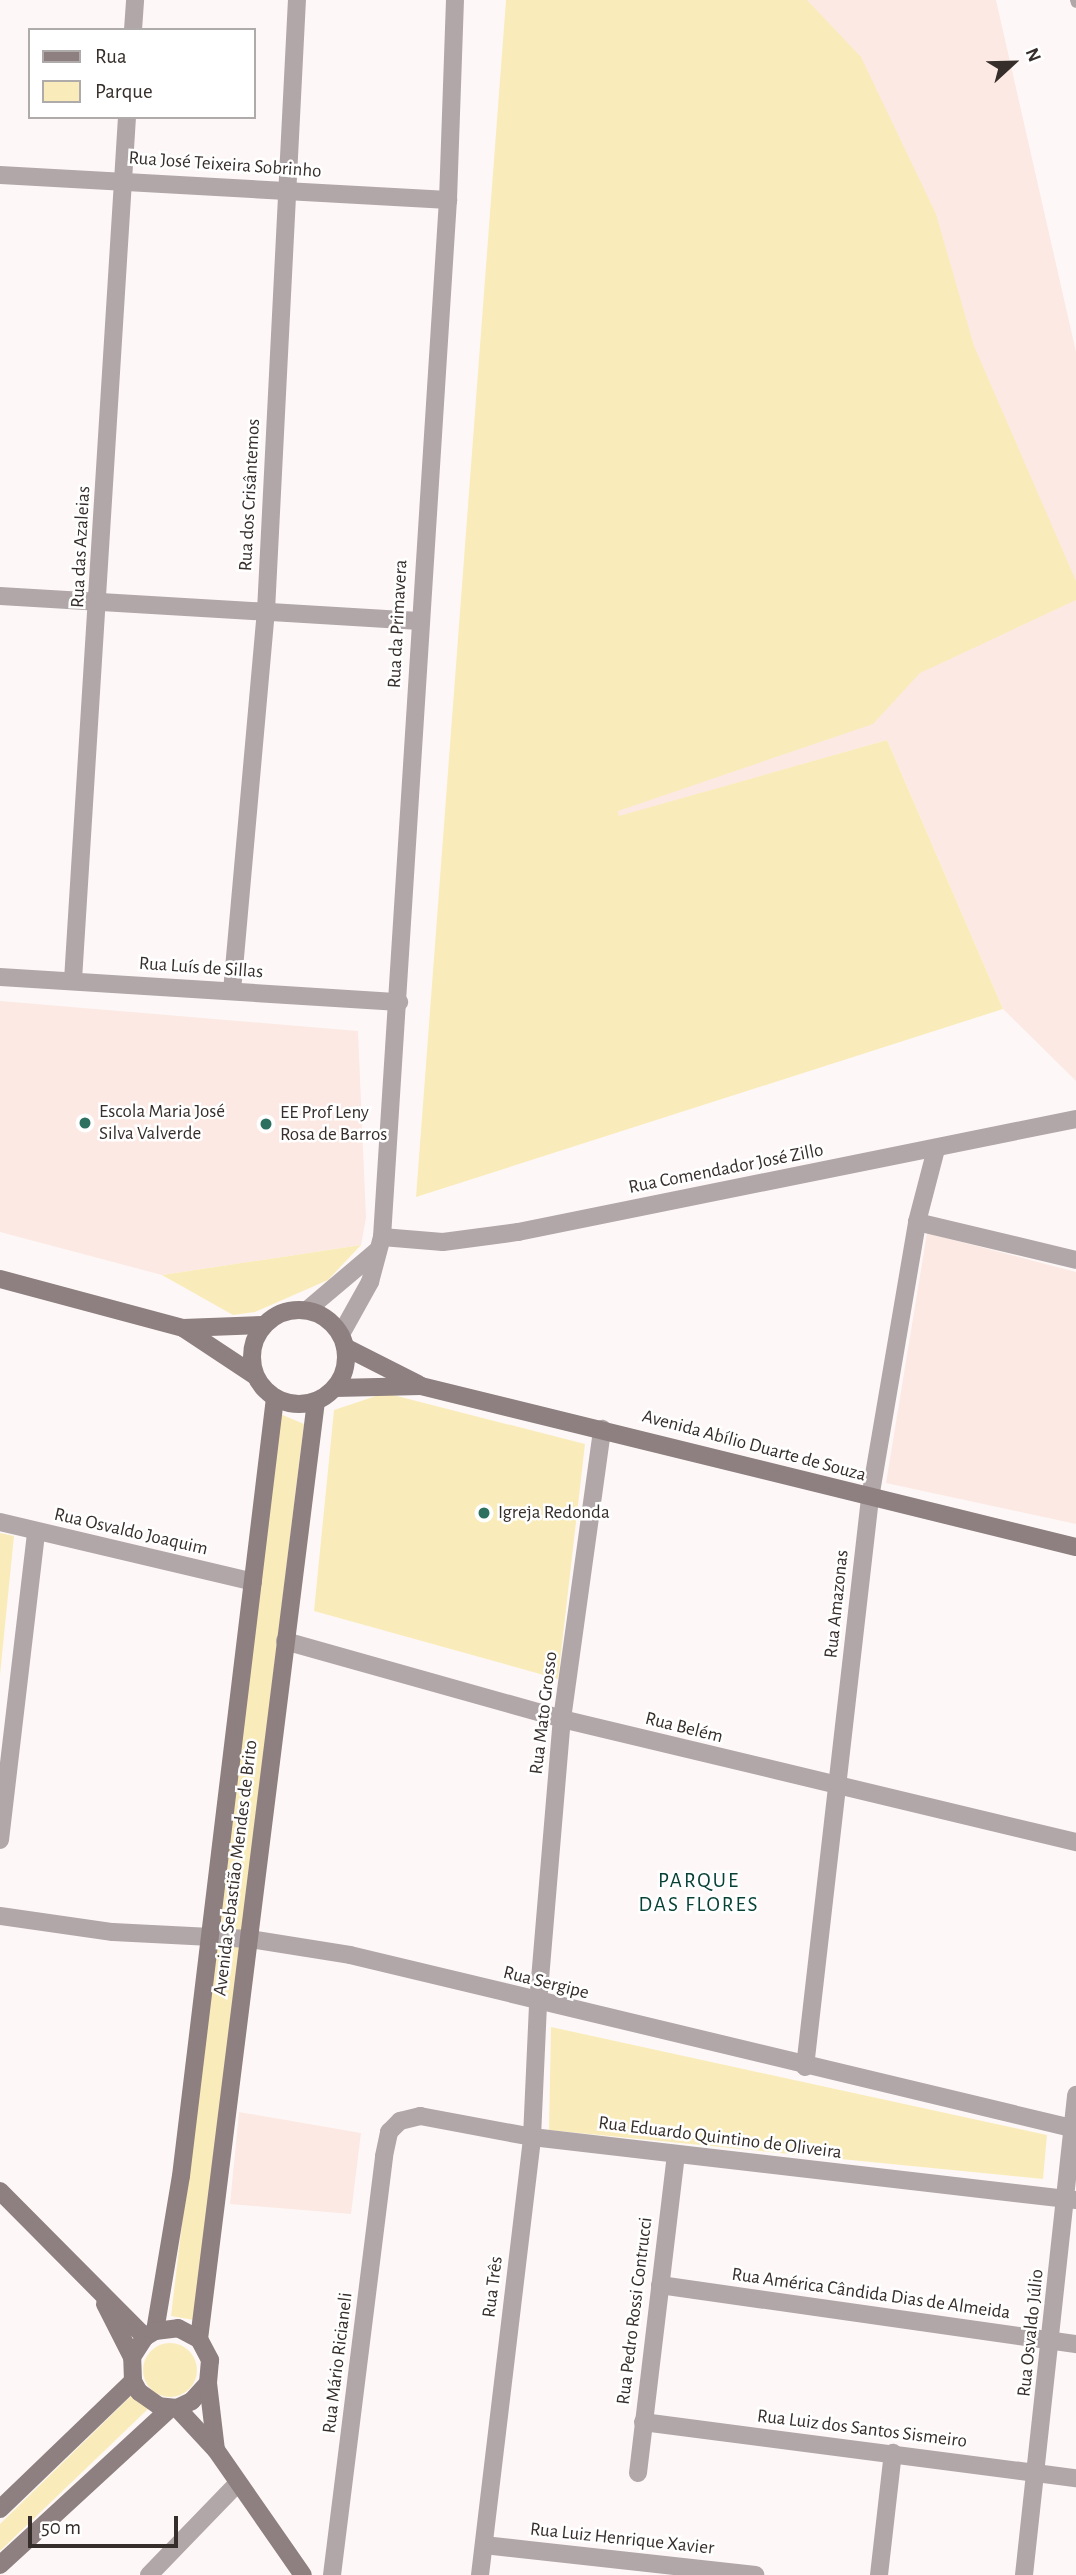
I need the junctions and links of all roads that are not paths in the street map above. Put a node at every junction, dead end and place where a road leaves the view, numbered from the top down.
1 (135, 0) edge
2 (298, 0) edge
3 (456, 0) edge
4 (133, 28) edge
5 (128, 119) edge
6 (0, 175) edge
7 (124, 179) junction
8 (285, 191) junction
9 (448, 200) junction
10 (0, 596) edge
11 (99, 600) junction
12 (266, 611) junction
13 (419, 621) junction
14 (0, 977) edge
15 (73, 980) junction
16 (232, 991) junction
17 (399, 1002) junction
18 (1076, 1119) edge
19 (936, 1149) junction
20 (917, 1222) junction
21 (380, 1244) junction
22 (1076, 1260) edge
23 (0, 1279) edge
24 (307, 1310) junction
25 (262, 1325) junction
26 (183, 1328) junction
27 (343, 1341) junction
28 (254, 1375) junction
29 (421, 1386) junction
30 (335, 1388) junction
31 (275, 1398) junction
32 (316, 1401) junction
33 (602, 1429) junction
34 (870, 1498) junction
35 (0, 1522) edge
36 (36, 1532) junction
37 (1076, 1546) edge
38 (253, 1582) junction
39 (285, 1641) junction
40 (562, 1719) junction
41 (839, 1788) junction
42 (0, 1840) edge
43 (1076, 1842) edge
44 (0, 1916) edge
45 (210, 1936) junction
46 (250, 1939) junction
47 (538, 2003) junction
48 (805, 2067) junction
49 (1076, 2095) edge
50 (1074, 2129) edge
51 (532, 2137) junction
52 (676, 2154) junction
53 (384, 2156) joint
54 (0, 2191) edge
55 (1071, 2200) edge
56 (660, 2285) junction
57 (98, 2292) junction
58 (150, 2334) junction
59 (199, 2339) junction
60 (1052, 2341) junction
61 (1076, 2344) edge
62 (132, 2357) junction
63 (133, 2381) junction
64 (208, 2384) junction
65 (174, 2408) junction
66 (643, 2422) junction
67 (216, 2450) junction
68 (893, 2453) junction
69 (638, 2473) dead end
70 (1036, 2473) junction
71 (1076, 2478) edge
72 (237, 2484) junction
73 (0, 2509) edge
74 (484, 2545) junction
75 (0, 2565) edge
76 (149, 2575) edge
77 (303, 2575) edge
78 (332, 2575) edge
79 (480, 2575) edge
80 (755, 2575) edge
81 (879, 2575) edge
82 (1024, 2575) edge

1 - 4 street
2 - 8 street, Rua dos Crisântemos
3 - 9 street, Rua da Primavera
5 - 7 street, Rua das Azaleias
6 - 7 street, Rua José Teixeira Sobrinho
7 - 8 street, Rua José Teixeira Sobrinho
7 - 11 street, Rua das Azaleias
8 - 9 street, Rua José Teixeira Sobrinho
8 - 12 street, Rua dos Crisântemos
9 - 13 street, Rua da Primavera
10 - 11 street
11 - 12 street
11 - 15 street, Rua das Azaleias
12 - 13 street
12 - 16 street, Rua dos Crisântemos
13 - 17 street, Rua da Primavera
14 - 15 street, Rua Luís de Sillas
15 - 16 street, Rua Luís de Sillas
16 - 17 street, Rua Luís de Sillas
17 - 21 street, Rua da Primavera
18 - 19 street, Rua Comendador José Zillo
19 - 20 street, Rua Amazonas
19 - 21 street, Rua Comendador José Zillo
20 - 22 street
20 - 34 street, Rua Amazonas
21 - 24 street
21 - 27 street, Rua da Primavera
23 - 26 main road
24 - 25 main road
24 - 27 main road
25 - 26 main road
25 - 28 main road
26 - 28 main road
27 - 29 main road, Avenida Abílio Duarte de Souza
27 - 30 main road
28 - 31 main road
29 - 30 main road, Avenida Abílio Duarte de Souza
29 - 33 main road, Avenida Abílio Duarte de Souza
30 - 32 main road
31 - 32 main road
31 - 38 main road, Avenida Sebastião Mendes de Brito
32 - 39 main road, Avenida Sebastião Mendes de Brito
33 - 34 main road, Avenida Abílio Duarte de Souza
33 - 40 street, Rua Mato Grosso
34 - 37 main road, Avenida Abílio Duarte de Souza
34 - 41 street, Rua Amazonas
35 - 36 street, Rua Osvaldo Joaquim
36 - 38 street, Rua Osvaldo Joaquim
36 - 42 street
38 - 45 main road, Avenida Sebastião Mendes de Brito
39 - 40 street, Rua Belém
39 - 46 main road, Avenida Sebastião Mendes de Brito
40 - 41 street, Rua Belém
40 - 47 street, Rua Mato Grosso
41 - 43 street, Rua Belém
41 - 48 street, Rua Amazonas
44 - 45 street, Rua Sergipe
45 - 46 street, Rua Sergipe
45 - 58 main road, Avenida Sebastião Mendes de Brito
46 - 47 street, Rua Sergipe
46 - 59 main road, Avenida Sebastião Mendes de Brito
47 - 48 street, Rua Sergipe
47 - 51 street, Rua Três
48 - 50 street, Rua Sergipe
49 - 50 street, Rua Osvaldo Júlio
50 - 55 street, Rua Osvaldo Júlio
51 - 52 street, Rua Eduardo Quintino de Oliveira
51 - 53 street, Rua Eduardo Quintino de Oliveira
51 - 74 street, Rua Três
52 - 55 street, Rua Eduardo Quintino de Oliveira
52 - 56 street, Rua Pedro Rossi Contrucci
53 - 78 street, Rua Mário Ricianeli
54 - 57 main road
55 - 60 street, Rua Osvaldo Júlio
56 - 60 street, Rua América Cândida Dias de Almeida
56 - 66 street, Rua Pedro Rossi Contrucci
57 - 58 main road
57 - 62 main road
58 - 59 main road
58 - 62 main road
59 - 64 main road
60 - 61 street, Rua América Cândida Dias de Almeida
60 - 70 street, Rua Osvaldo Júlio
62 - 63 main road
63 - 65 main road
63 - 73 main road
64 - 65 main road
64 - 67 main road
65 - 67 main road
65 - 75 main road
66 - 68 street, Rua Luiz dos Santos Sismeiro
66 - 69 street, Rua Pedro Rossi Contrucci
67 - 72 main road
68 - 70 street, Rua Luiz dos Santos Sismeiro
68 - 81 street
70 - 71 street, Rua Luiz dos Santos Sismeiro
70 - 82 street, Rua Osvaldo Júlio
72 - 76 street
72 - 77 main road
74 - 79 street, Rua Três
74 - 80 street, Rua Luiz Henrique Xavier

